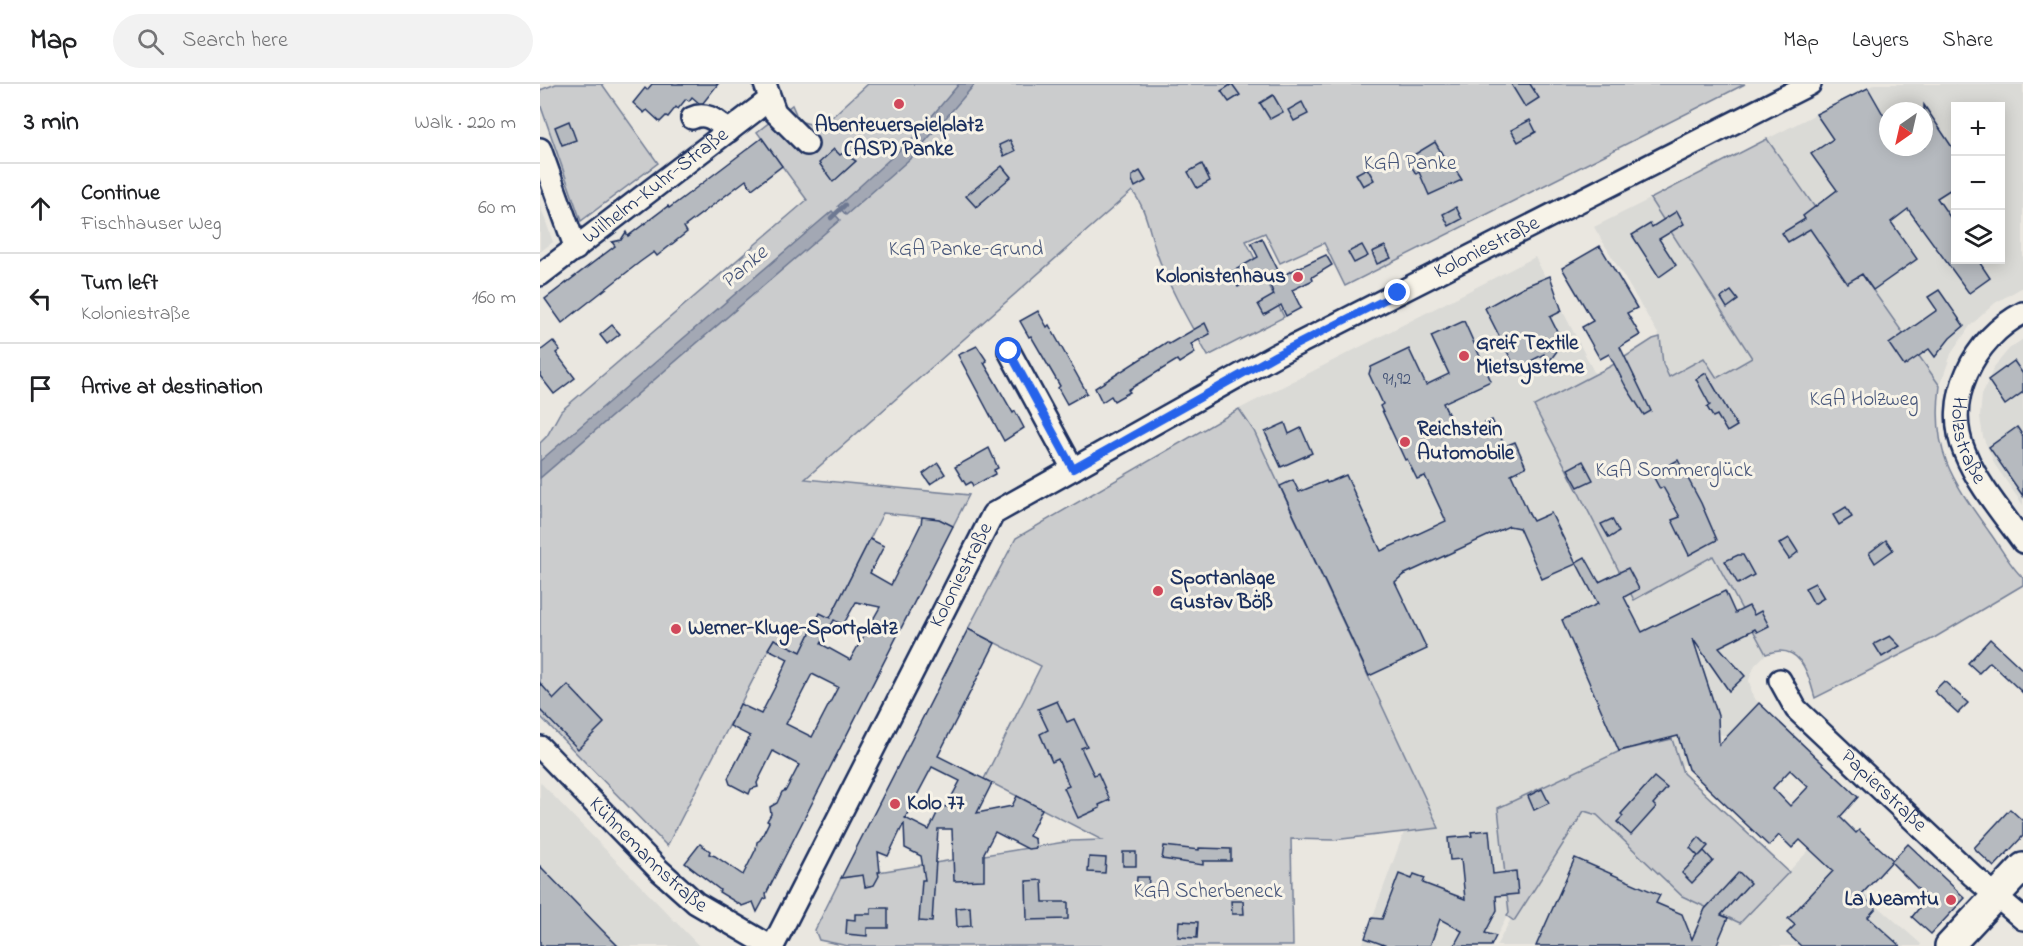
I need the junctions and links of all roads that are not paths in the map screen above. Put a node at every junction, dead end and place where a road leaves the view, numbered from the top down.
1 (1810, 84) edge
2 (768, 92) edge
3 (692, 118) dead end
4 (729, 131) junction
5 (807, 144) dead end
6 (540, 149) edge
7 (576, 249) junction
8 (540, 275) edge
9 (2023, 313) edge
10 (1009, 351) dead end
11 (1073, 469) junction
12 (2023, 542) edge
13 (1780, 680) dead end
14 (540, 747) edge
15 (2023, 867) edge
16 (1996, 896) junction
17 (2023, 920) edge
18 (771, 946) edge
19 (1949, 946) edge

1 - 11 street, Koloniestraße
2 - 4 street, Wilhelm-Kuhr-Straße
2 - 5 street
3 - 4 street
4 - 7 street, Wilhelm-Kuhr-Straße
6 - 7 street
7 - 8 street, Wilhelm-Kuhr-Straße
9 - 12 street, Holzstraße
10 - 11 street
11 - 18 street, Koloniestraße
13 - 16 street, Papierstraße
14 - 18 street, Kühnemannstraße
15 - 16 main road
16 - 17 street, Papierstraße
16 - 19 main road

